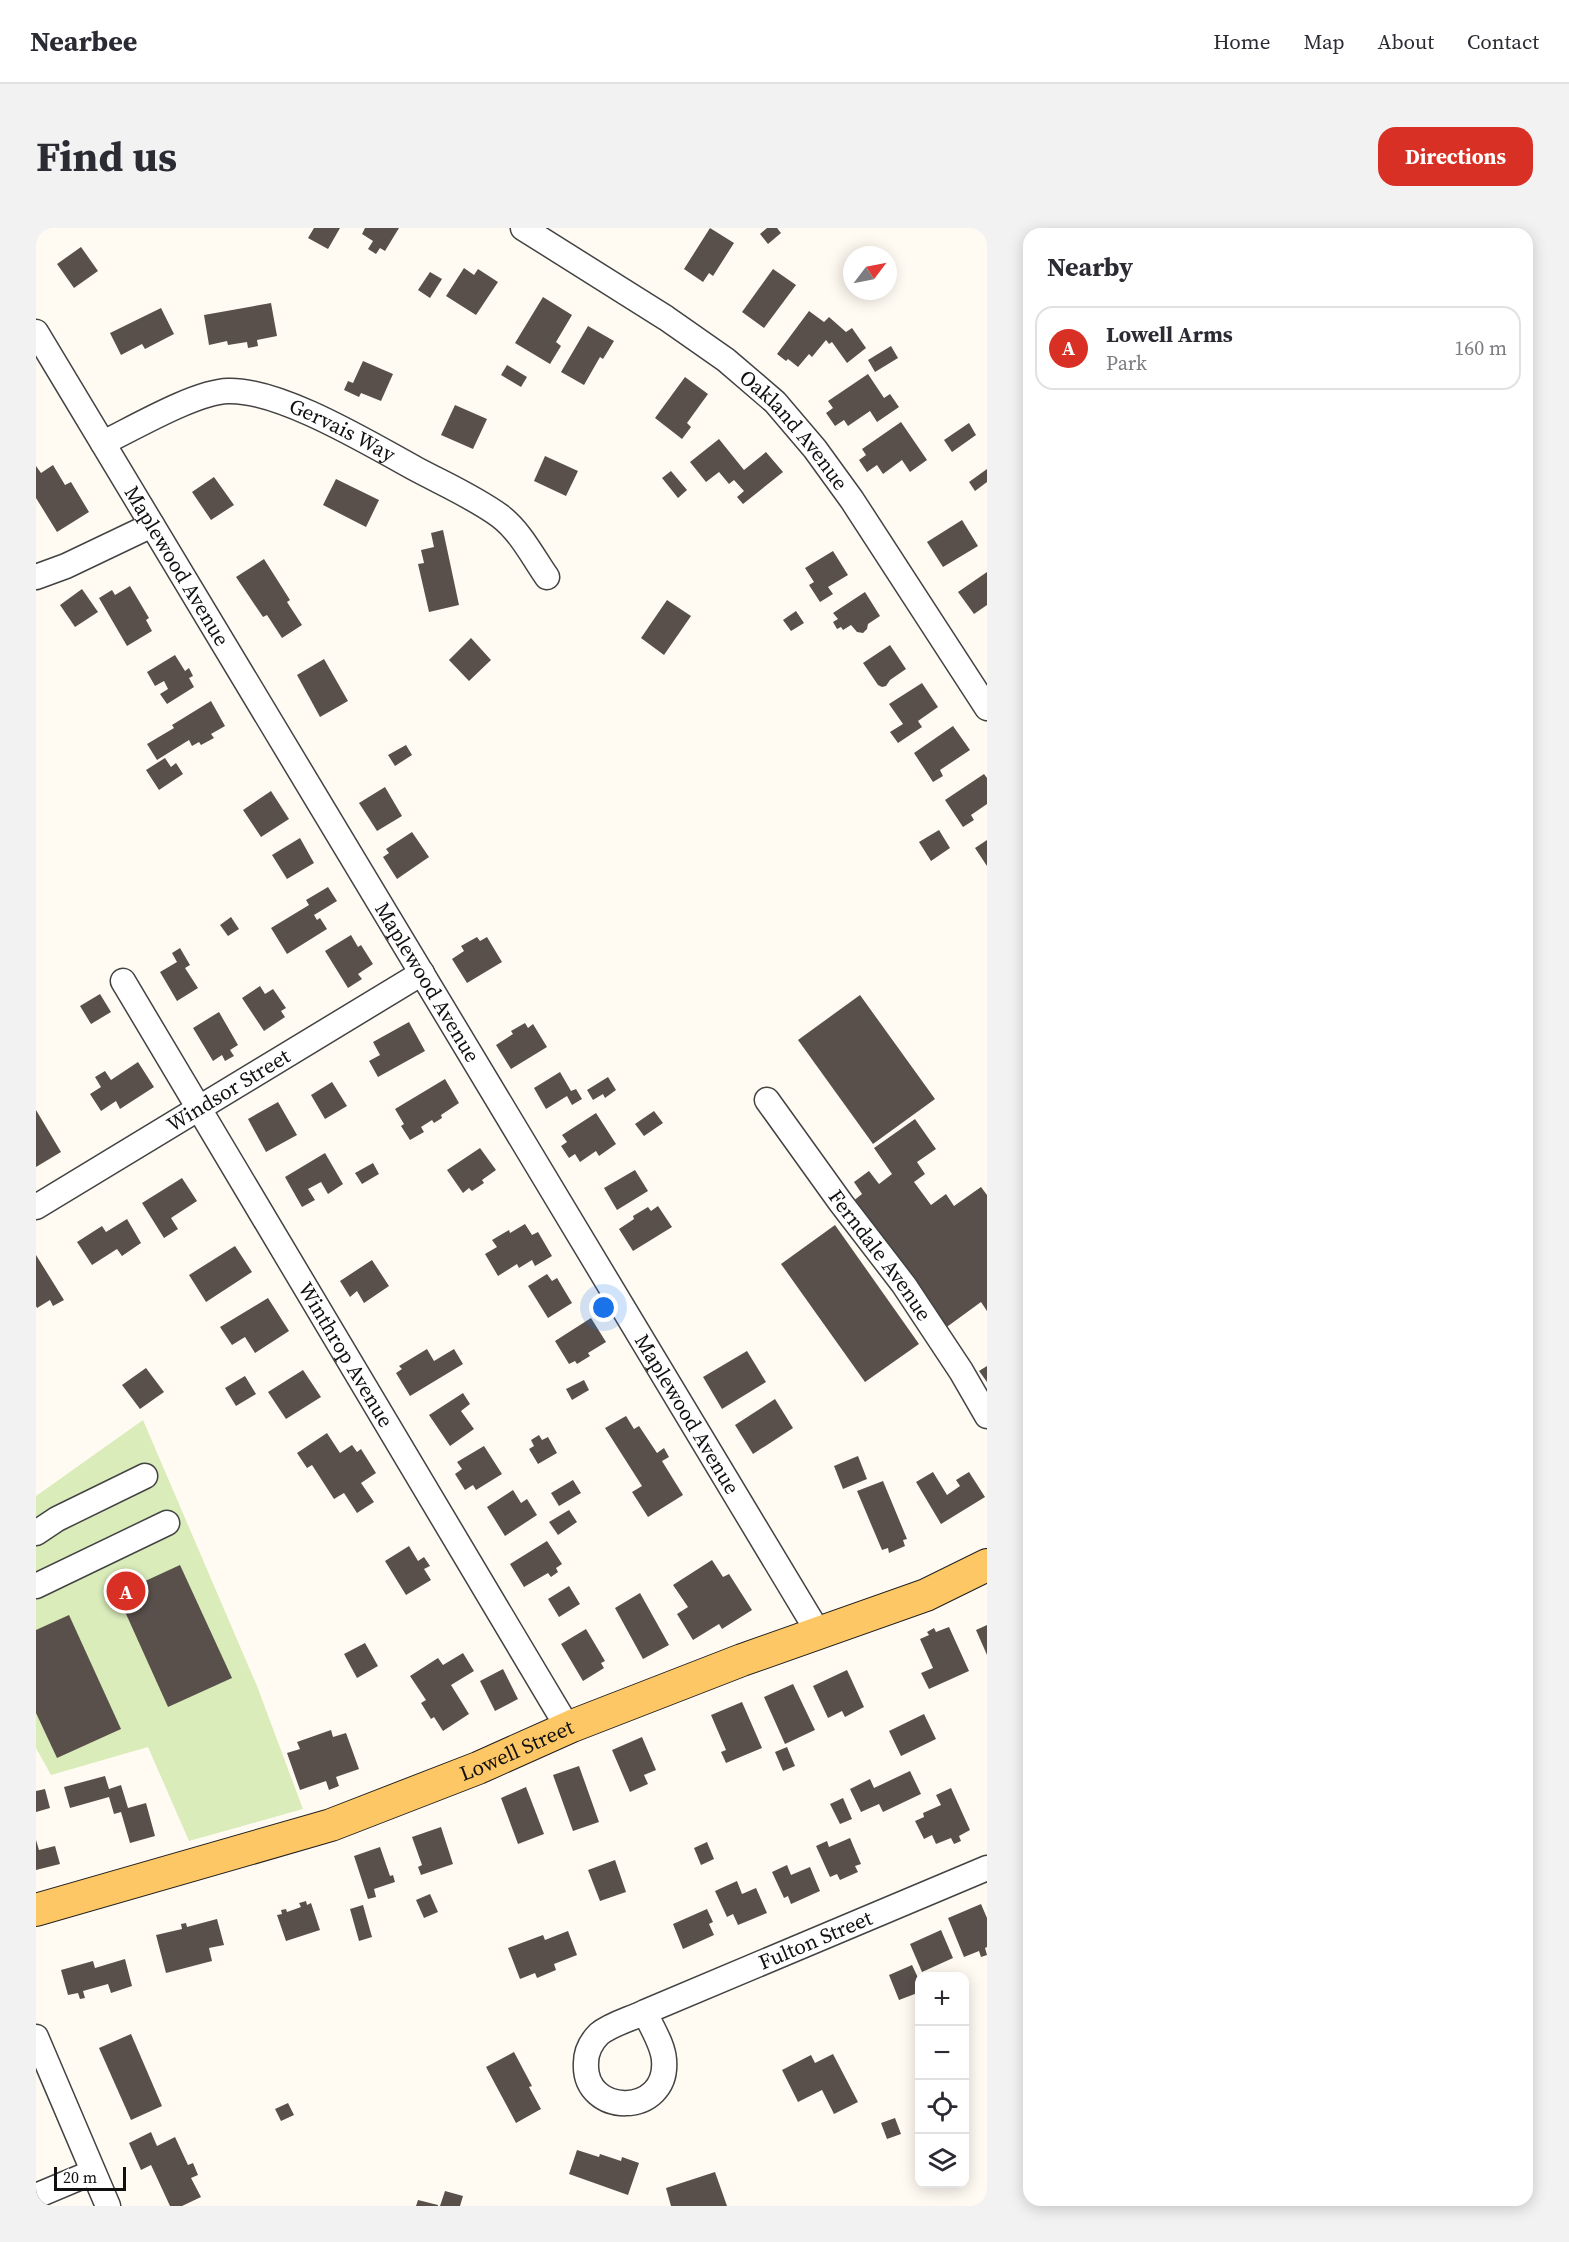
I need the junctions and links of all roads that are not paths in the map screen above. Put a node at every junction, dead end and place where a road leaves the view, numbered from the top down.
1 (523, 228) edge
2 (36, 332) edge
3 (103, 443) junction
4 (152, 525) junction
5 (36, 577) edge
6 (547, 578) dead end
7 (987, 708) edge
8 (422, 973) junction
9 (123, 981) dead end
10 (766, 1100) dead end
11 (199, 1108) junction
12 (36, 1207) edge
13 (987, 1416) edge
14 (145, 1476) dead end
15 (167, 1523) dead end
16 (36, 1533) edge
17 (987, 1565) edge
18 (36, 1586) edge
19 (818, 1632) junction
20 (568, 1728) junction
21 (987, 1868) edge
22 (36, 1910) edge
23 (645, 2012) dead end
24 (36, 2037) edge
25 (93, 2172) junction
26 (36, 2196) edge
27 (108, 2206) edge

1 - 7 street, Oakland Avenue
2 - 3 street, Maplewood Avenue
3 - 4 street, Maplewood Avenue
3 - 6 street, Gervais Way
4 - 5 street
4 - 8 street, Maplewood Avenue
8 - 11 street, Windsor Street
8 - 19 street, Maplewood Avenue
9 - 11 street, Winthrop Avenue
10 - 13 street, Ferndale Avenue
11 - 12 street, Windsor Street
11 - 20 street, Winthrop Avenue
14 - 16 street
15 - 18 street
17 - 19 main road, Lowell Street
19 - 20 main road, Lowell Street
20 - 22 main road, Lowell Street
21 - 23 street, Fulton Street
24 - 25 street
25 - 26 street
25 - 27 street

